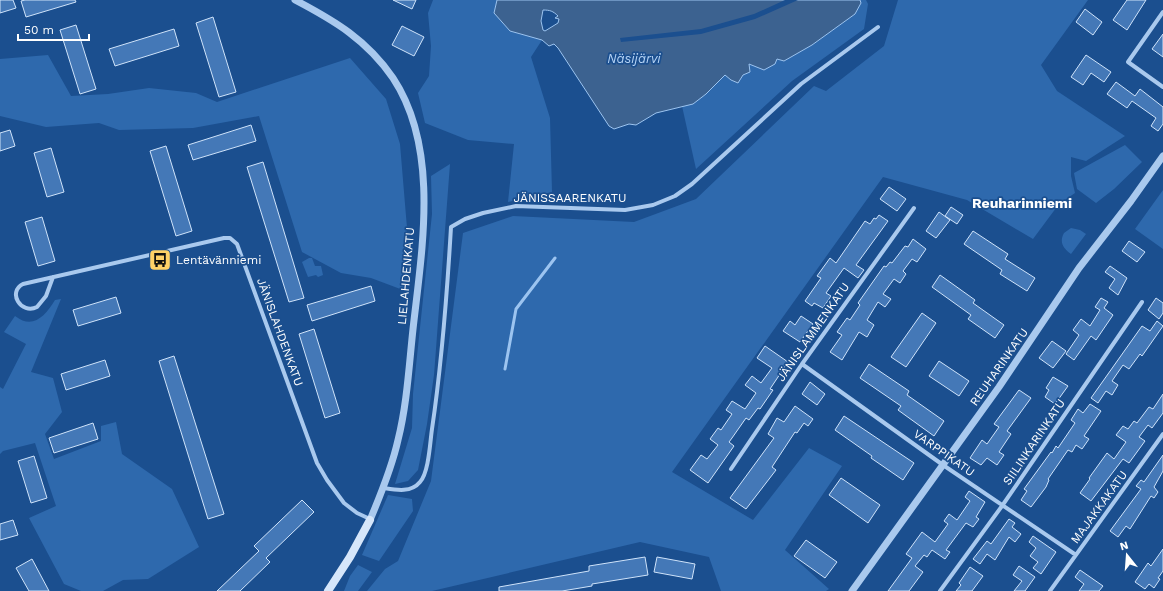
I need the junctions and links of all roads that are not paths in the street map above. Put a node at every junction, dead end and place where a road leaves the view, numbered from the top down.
1 (295, 0) edge
2 (1163, 12) edge
3 (878, 27) dead end
4 (1163, 87) edge
5 (1163, 156) edge
6 (914, 208) dead end
7 (53, 277) junction
8 (1142, 302) dead end
9 (802, 364) junction
10 (1163, 434) edge
11 (943, 465) junction
12 (731, 469) dead end
13 (384, 488) junction
14 (1002, 506) junction
15 (370, 520) junction
16 (1076, 555) junction
17 (328, 591) edge
18 (852, 591) edge
19 (940, 591) edge
20 (1050, 591) edge

1 - 13 street, LIELAHDENKATU
2 - 4 street
3 - 13 street, JÄNISSAARENKATU
5 - 11 street, REUHARINKATU
6 - 9 street, JÄNISLAMMENKATU
7 - 7 street, JÄNISLAHDENKATU
7 - 15 street, JÄNISLAHDENKATU
8 - 14 street, SIILINKARINKATU
9 - 11 street, VARPPIKATU
9 - 12 street, JÄNISLAMMENKATU
10 - 16 street, MAJAKKAKATU
11 - 14 street, VARPPIKATU
11 - 18 street, REUHARINKATU
13 - 15 street, LIELAHDENKATU
14 - 16 street, VARPPIKATU
14 - 19 street, SIILINKARINKATU
15 - 17 main road, LIELAHDENKATU
16 - 20 street, MAJAKKAKATU

